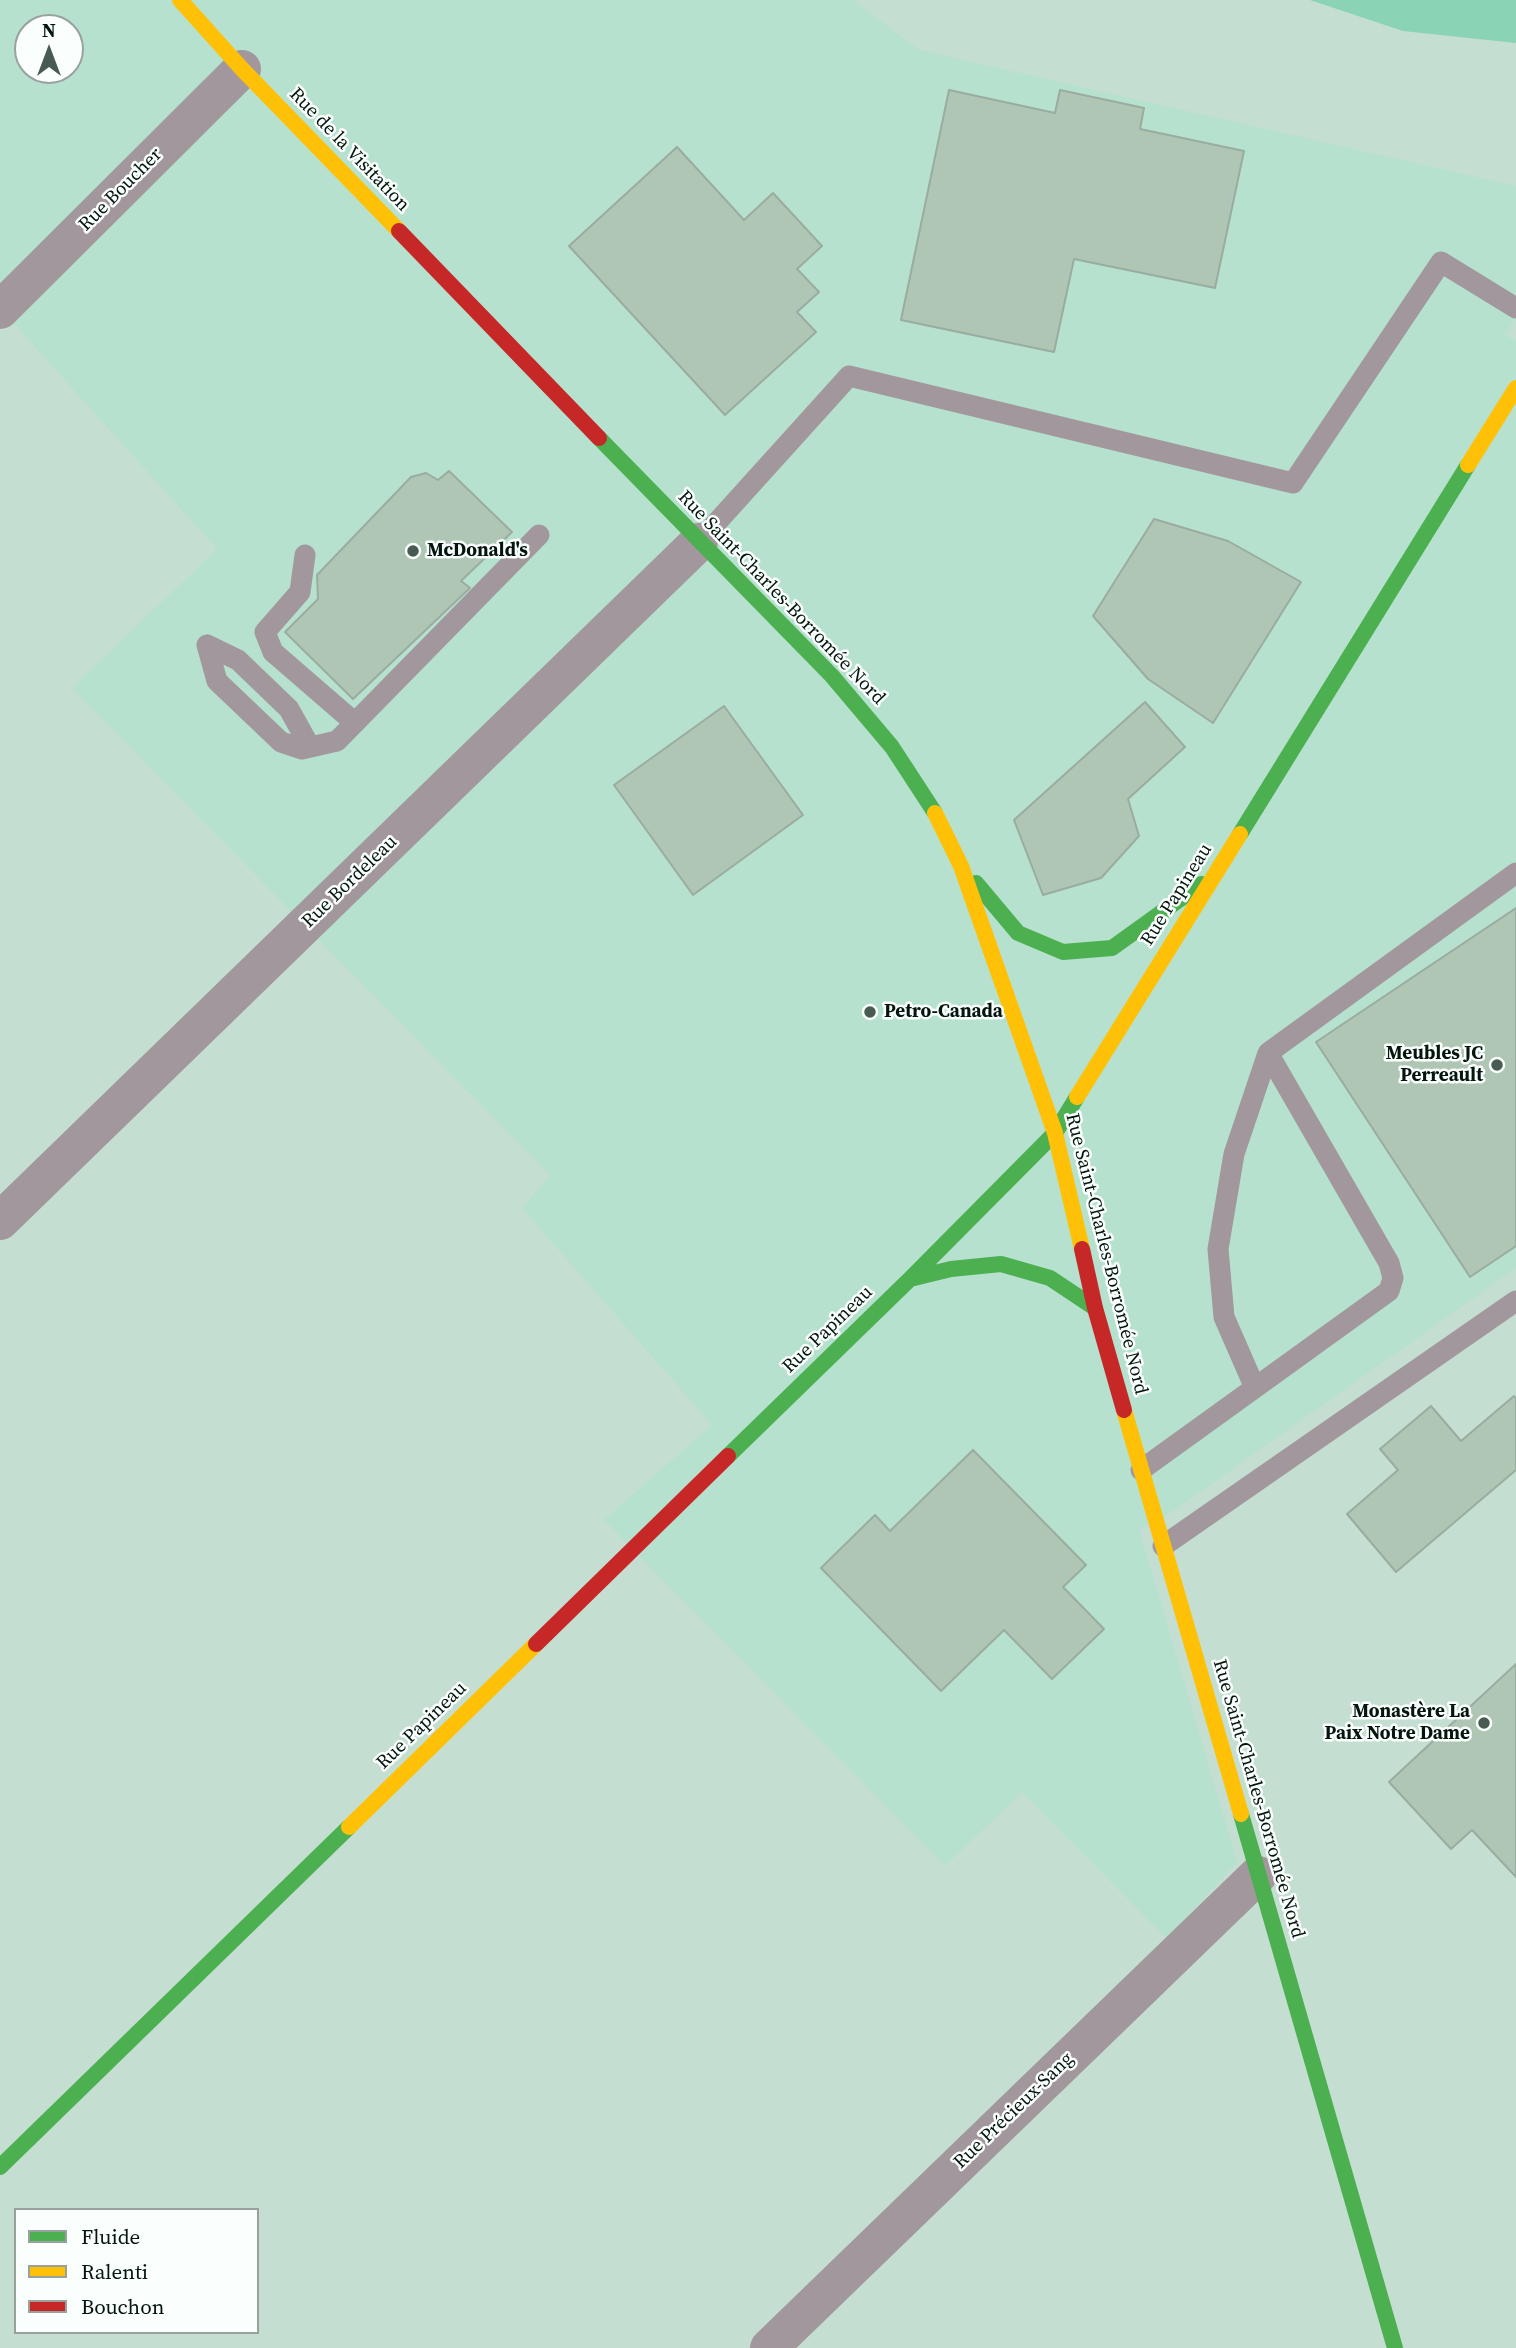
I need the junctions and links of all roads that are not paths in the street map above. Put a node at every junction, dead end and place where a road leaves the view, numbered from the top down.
1 (180, 0) edge
2 (242, 69) junction
3 (1516, 308) edge
4 (0, 310) edge
5 (490, 326) joint
6 (1516, 388) edge
7 (539, 535) dead end
8 (699, 542) junction
9 (305, 555) dead end
10 (355, 723) junction
11 (310, 747) junction
12 (961, 866) junction
13 (1516, 873) edge
14 (1215, 874) junction
15 (1268, 1054) junction
16 (1055, 1133) junction
17 (0, 1221) edge
18 (910, 1279) junction
19 (1516, 1301) edge
20 (1095, 1308) junction
21 (1255, 1388) junction
22 (1142, 1470) junction
23 (1163, 1546) junction
24 (1258, 1875) junction
25 (0, 2167) edge
26 (769, 2348) edge
27 (1395, 2348) edge

1 - 2 main road, Rue de la Visitation
2 - 4 street, Rue Boucher
2 - 5 main road, Rue de la Visitation
3 - 8 lane
5 - 8 main road, Rue Saint-Charles-Borromée Nord
6 - 14 main road, Rue Papineau
7 - 10 lane
8 - 12 main road, Rue Saint-Charles-Borromée Nord
8 - 17 street, Rue Bordeleau
9 - 10 lane
10 - 11 lane
11 - 11 lane
12 - 14 main road
12 - 16 main road, Rue Saint-Charles-Borromée Nord
13 - 15 lane
14 - 16 main road, Rue Papineau
15 - 21 lane
15 - 21 lane
16 - 18 main road, Rue Papineau
16 - 20 main road, Rue Saint-Charles-Borromée Nord
18 - 20 main road
18 - 25 main road, Rue Papineau
19 - 23 lane
20 - 22 main road, Rue Saint-Charles-Borromée Nord
21 - 22 lane
22 - 23 main road, Rue Saint-Charles-Borromée Nord
23 - 24 main road, Rue Saint-Charles-Borromée Nord
24 - 26 street, Rue Précieux-Sang
24 - 27 main road, Rue Saint-Charles-Borromée Nord

